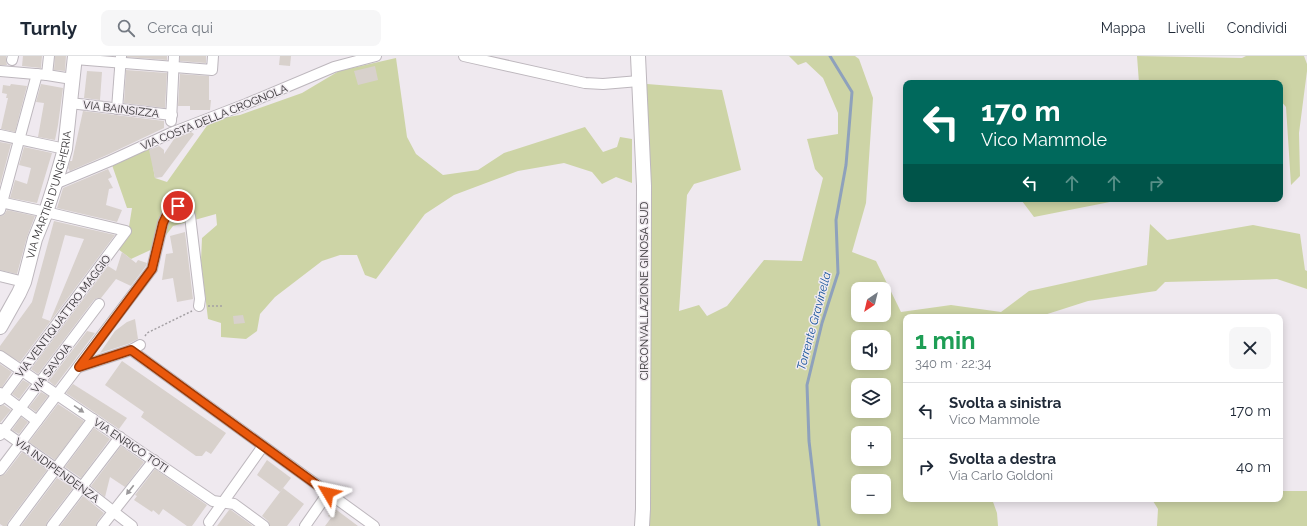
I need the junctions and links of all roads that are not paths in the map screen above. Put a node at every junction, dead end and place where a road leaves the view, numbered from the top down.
1 (49, 56) edge
2 (174, 56) edge
3 (213, 56) edge
4 (376, 56) edge
5 (464, 56) edge
6 (638, 56) edge
7 (75, 58) edge
8 (121, 60) edge
9 (174, 68) junction
10 (0, 71) edge
11 (36, 74) junction
12 (47, 75) junction
13 (72, 79) junction
14 (639, 80) junction
15 (70, 103) junction
16 (117, 109) junction
17 (0, 135) edge
18 (20, 138) junction
19 (65, 149) junction
20 (56, 184) junction
21 (1, 205) edge
22 (46, 212) junction
23 (0, 276) edge
24 (24, 282) junction
25 (99, 304) dead end
26 (199, 306) road end
27 (0, 327) edge
28 (0, 356) edge
29 (79, 367) junction
30 (22, 371) junction
31 (40, 383) junction
32 (57, 394) junction
33 (1, 396) edge
34 (20, 408) junction
35 (93, 419) junction
36 (37, 421) junction
37 (1, 432) edge
38 (120, 436) junction
39 (20, 443) junction
40 (263, 446) junction
41 (154, 460) junction
42 (56, 468) junction
43 (0, 470) edge
44 (82, 487) junction
45 (328, 493) junction
46 (223, 502) junction
47 (113, 512) junction
48 (208, 522) dead end
49 (13, 526) edge
50 (52, 526) edge
51 (102, 526) edge
52 (132, 526) edge
53 (264, 526) edge
54 (305, 526) edge
55 (374, 526) edge
56 (642, 526) edge

1 - 12 street
2 - 9 street
3 - 9 street
4 - 20 street, VIA COSTA DELLA CROGNOLA
5 - 14 street
6 - 14 main road, CIRCONVALLAZIONE GINOSA SUD
7 - 8 street
7 - 13 main road, VIA MARTIRI D'UNGHERIA
8 - 9 street
8 - 16 street
9 - 16 street, VIA BAINSIZZA
10 - 11 street
11 - 12 street
11 - 18 street
12 - 13 street
13 - 15 main road, VIA MARTIRI D'UNGHERIA
14 - 56 main road, CIRCONVALLAZIONE GINOSA SUD
15 - 16 street, VIA BAINSIZZA
15 - 19 main road, VIA MARTIRI D'UNGHERIA
17 - 18 street
18 - 19 street
18 - 21 street
19 - 20 main road, VIA MARTIRI D'UNGHERIA
20 - 22 main road, VIA MARTIRI D'UNGHERIA
21 - 22 street
22 - 24 main road, VIA MARTIRI D'UNGHERIA
22 - 30 street, VIA VENTIQUATTRO MAGGIO
23 - 24 street
24 - 27 main road, VIA MARTIRI D'UNGHERIA
25 - 31 street, VIA SAVOIA
26 - 29 street
28 - 30 street, VIA ENRICO TOTI
29 - 32 street
29 - 40 street
30 - 31 street, VIA ENRICO TOTI
30 - 33 street, VIA VENTIQUATTRO MAGGIO
31 - 32 street, VIA ENRICO TOTI
31 - 34 street, VIA SAVOIA
32 -> 35 street, VIA ENRICO TOTI
32 - 36 street
33 - 34 street
34 - 36 street
34 - 37 street, VIA SAVOIA
35 - 38 street, VIA ENRICO TOTI
35 - 42 street
36 - 39 street
37 - 39 street, VIA INDIPENDENZA
38 - 41 street, VIA ENRICO TOTI
38 - 44 street
39 - 42 street, VIA INDIPENDENZA
39 - 43 street
40 - 45 street
40 - 46 street
41 - 46 street, VIA ENRICO TOTI
41 -> 47 street
42 - 44 street, VIA INDIPENDENZA
42 - 49 street
44 - 47 street, VIA INDIPENDENZA
44 - 50 street
45 - 54 street
45 - 55 street
46 - 48 street
46 - 53 street, VIA ENRICO TOTI
47 - 51 street
47 - 52 street, VIA INDIPENDENZA

